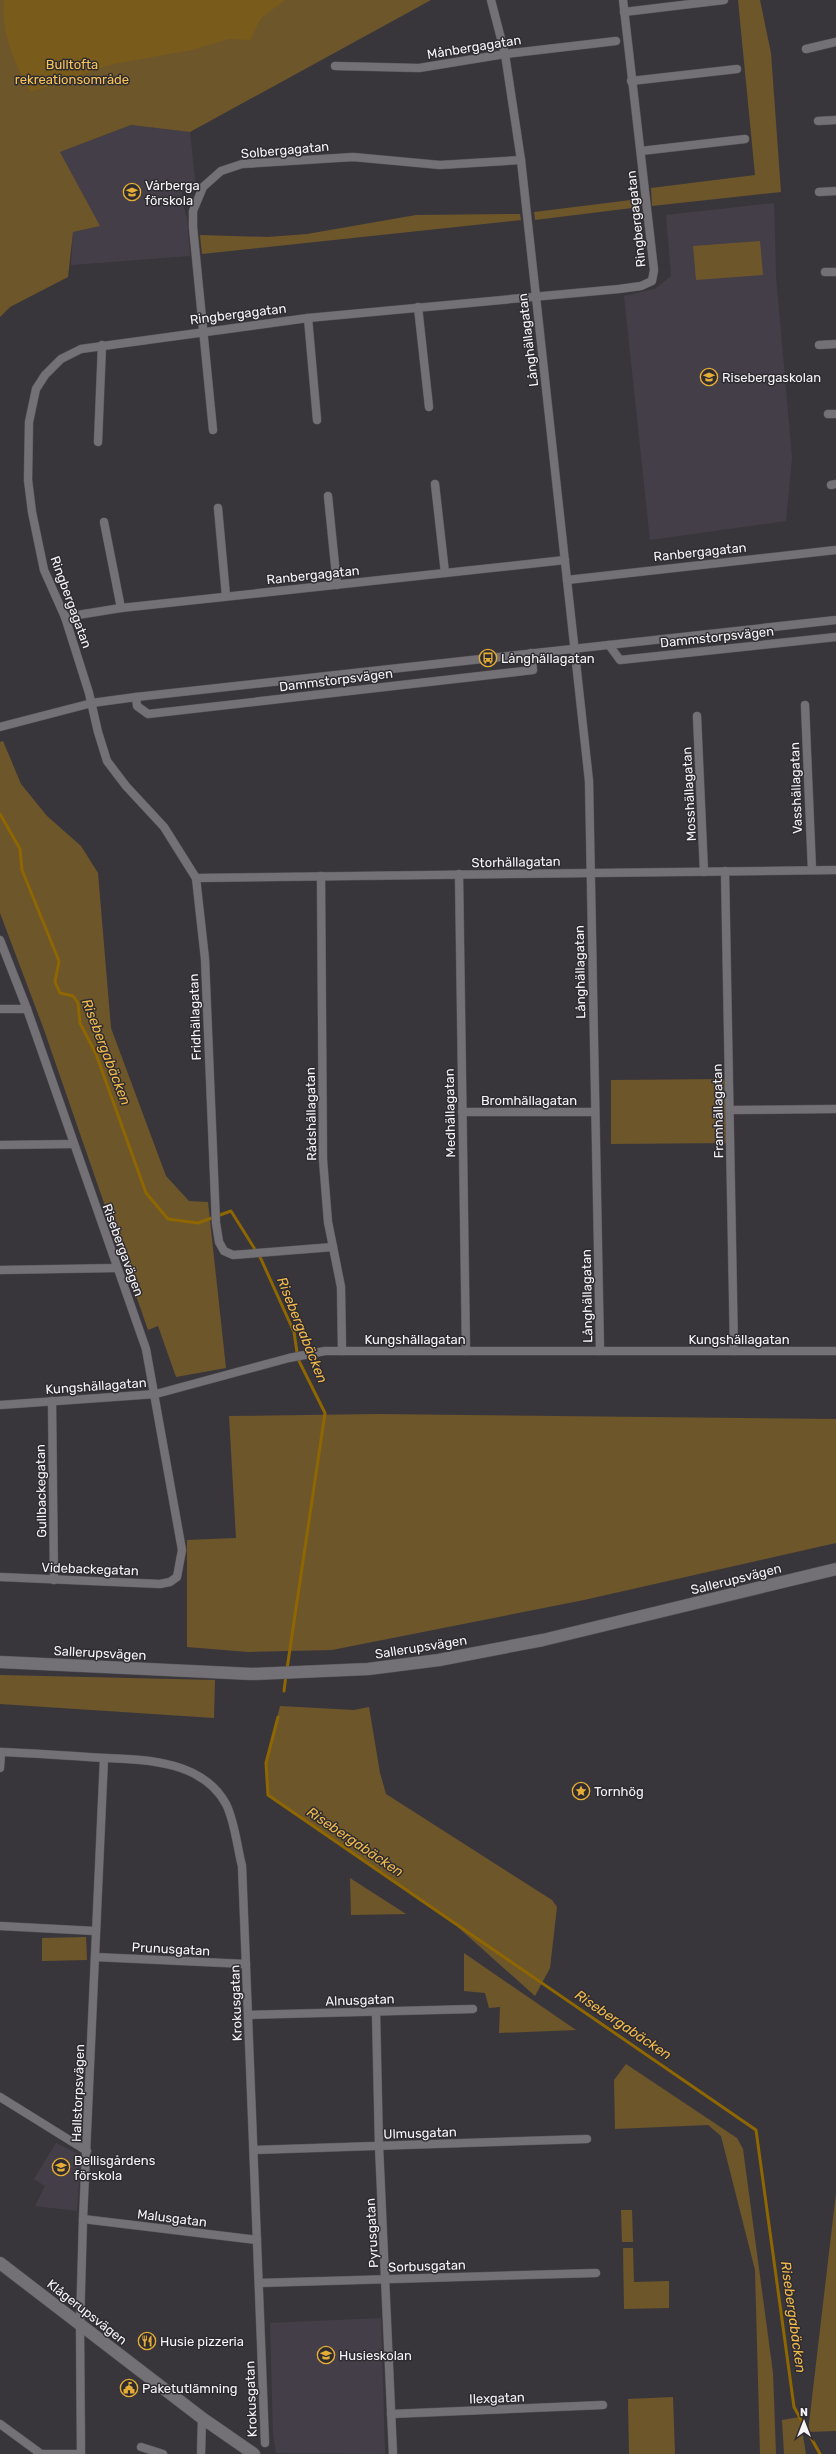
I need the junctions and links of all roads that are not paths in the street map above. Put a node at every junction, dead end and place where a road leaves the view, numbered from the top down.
1 (491, 0) edge
2 (623, 0) edge
3 (724, 0) edge
4 (624, 12) junction
5 (616, 41) dead end
6 (836, 42) edge
7 (806, 49) dead end
8 (504, 54) junction
9 (335, 66) dead end
10 (737, 69) dead end
11 (631, 81) junction
12 (836, 120) edge
13 (818, 121) dead end
14 (746, 139) dead end
15 (641, 151) junction
16 (521, 160) junction
17 (836, 191) edge
18 (819, 192) dead end
19 (824, 272) dead end
20 (836, 272) edge
21 (536, 298) junction
22 (418, 307) junction
23 (308, 318) junction
24 (204, 331) junction
25 (836, 344) edge
26 (102, 345) junction
27 (819, 345) dead end
28 (428, 407) dead end
29 (317, 420) dead end
30 (213, 430) dead end
31 (98, 442) dead end
32 (435, 484) dead end
33 (328, 496) dead end
34 (218, 508) dead end
35 (104, 522) dead end
36 (836, 550) edge
37 (565, 560) junction
38 (445, 573) junction
39 (567, 580) junction
40 (337, 585) junction
41 (226, 596) junction
42 (121, 608) junction
43 (65, 617) junction
44 (836, 620) edge
45 (836, 637) edge
46 (608, 645) junction
47 (575, 648) junction
48 (532, 653) junction
49 (136, 697) junction
50 (92, 703) junction
51 (805, 705) dead end
52 (698, 716) dead end
53 (0, 727) edge
54 (812, 870) junction
55 (836, 870) edge
56 (725, 871) junction
57 (704, 872) junction
58 (590, 873) junction
59 (459, 874) junction
60 (321, 876) junction
61 (196, 878) junction
62 (0, 940) edge
63 (0, 1009) edge
64 (27, 1009) junction
65 (836, 1109) edge
66 (730, 1110) junction
67 (462, 1112) junction
68 (595, 1112) junction
69 (73, 1144) junction
70 (0, 1145) edge
71 (333, 1247) junction
72 (117, 1268) junction
73 (0, 1270) edge
74 (342, 1351) junction
75 (466, 1351) junction
76 (600, 1351) junction
77 (734, 1351) junction
78 (836, 1351) edge
79 (156, 1394) junction
80 (52, 1401) junction
81 (0, 1405) edge
82 (836, 1568) edge
83 (0, 1577) edge
84 (177, 1577) joint
85 (54, 1580) junction
86 (0, 1662) edge
87 (1, 1752) edge
88 (104, 1758) junction
89 (0, 1768) edge
90 (0, 1926) edge
91 (95, 1931) junction
92 (95, 1957) junction
93 (246, 1964) junction
94 (473, 2008) dead end
95 (376, 2012) junction
96 (248, 2016) junction
97 (0, 2097) edge
98 (587, 2139) dead end
99 (379, 2146) junction
100 (254, 2150) junction
101 (87, 2151) junction
102 (83, 2219) junction
103 (257, 2240) junction
104 (0, 2263) edge
105 (596, 2273) dead end
106 (386, 2279) junction
107 (259, 2283) junction
108 (80, 2325) junction
109 (603, 2405) dead end
110 (391, 2414) junction
111 (202, 2418) junction
112 (0, 2424) edge
113 (265, 2443) dead end
114 (28, 2444) junction
115 (141, 2447) dead end
116 (28, 2454) edge
117 (81, 2454) edge
118 (163, 2454) edge
119 (200, 2454) edge
120 (254, 2454) edge
121 (393, 2454) edge

1 - 8 street, Långhällagatan
2 - 4 street, Ringbergagatan
3 - 4 street
4 - 11 street, Ringbergagatan
5 - 8 street, Månbergagatan
6 - 7 street
8 - 9 street, Månbergagatan
8 - 16 street, Långhällagatan
10 - 11 street
11 - 15 street, Ringbergagatan
12 - 13 street
14 - 15 street, Ringbergagatan
15 - 21 street, Ringbergagatan
16 - 21 street, Långhällagatan
16 - 24 street, Solbergagatan
17 - 18 street
19 - 20 street
21 - 22 street, Ringbergagatan
21 - 37 street, Långhällagatan
22 - 23 street, Ringbergagatan
22 - 28 street
23 - 24 street, Ringbergagatan
23 - 29 street
24 - 26 street, Ringbergagatan
24 - 30 street, Solbergagatan
25 - 27 street
26 - 31 street
26 - 43 street, Ringbergagatan
32 - 38 street
33 - 40 street
34 - 41 street
35 - 42 street
36 - 39 street, Ranbergagatan
37 - 38 street, Ranbergagatan
37 - 39 street, Långhällagatan
38 - 40 street, Ranbergagatan
39 - 47 street, Långhällagatan
40 - 41 street, Ranbergagatan
41 - 42 street, Ranbergagatan
42 - 43 street, Ranbergagatan
43 - 50 street, Ringbergagatan
44 - 46 street, Dammstorpsvägen
45 - 46 street, Dammstorpsvägen
46 - 47 street, Dammstorpsvägen
47 - 48 street, Dammstorpsvägen
47 - 58 street, Långhällagatan
48 - 49 street, Dammstorpsvägen
48 - 49 street, Dammstorpsvägen
49 - 50 street, Dammstorpsvägen
50 - 53 street, Dammstorpsvägen
50 - 61 street, Fridhällagatan
51 - 54 street, Vasshällagatan
52 - 57 street, Mosshällagatan
54 - 55 street, Storhällagatan
54 - 56 street, Storhällagatan
56 - 57 street, Storhällagatan
56 - 66 street, Framhällagatan
57 - 58 street, Storhällagatan
58 - 59 street, Storhällagatan
58 - 68 street, Långhällagatan
59 - 60 street, Storhällagatan
59 - 67 street, Medhällagatan
60 - 61 street, Storhällagatan
60 - 71 street, Rådshällagatan
61 - 71 street, Fridhällagatan
62 - 64 street, Risebergavägen
63 - 64 street
64 - 69 street, Risebergavägen
65 - 66 street
66 - 77 street, Framhällagatan
67 - 68 street, Bromhällagatan
67 - 75 street, Medhällagatan
68 - 76 street, Långhällagatan
69 - 70 street
69 - 72 street, Risebergavägen
71 - 74 street, Rådshällagatan
72 - 73 street
72 - 79 street, Risebergavägen
74 - 75 street, Kungshällagatan
74 - 79 street, Kungshällagatan
75 - 76 street, Kungshällagatan
76 - 77 street, Kungshällagatan
77 - 78 street, Kungshällagatan
79 - 80 street, Kungshällagatan
79 - 84 street, Risebergavägen
80 - 81 street, Kungshällagatan
80 - 85 street, Gullbackegatan
82 - 86 main road, Sallerupsvägen
83 - 85 street, Videbackegatan
84 - 85 street, Videbackegatan
87 - 88 street, Krokusgatan
87 - 89 street
88 - 91 street, Hallstorpsvägen
88 - 93 street, Krokusgatan
90 - 91 street
91 - 92 street, Hallstorpsvägen
92 - 93 street, Prunusgatan
92 - 101 street, Hallstorpsvägen
93 - 96 street, Krokusgatan
94 - 95 street, Alnusgatan
95 - 96 street, Alnusgatan
95 - 99 street, Pyrusgatan
96 - 100 street, Krokusgatan
97 - 101 street
98 - 99 street, Ulmusgatan
99 - 100 street, Ulmusgatan
99 - 106 street, Pyrusgatan
100 - 103 street, Krokusgatan
101 - 102 street, Hallstorpsvägen
102 - 103 street, Malusgatan
102 - 108 street, Hallstorpsvägen
103 - 107 street, Krokusgatan
104 - 108 main road, Klågerupsvägen
105 - 106 street, Sorbusgatan
106 - 107 street, Sorbusgatan
106 - 110 street, Pyrusgatan
107 - 113 street, Krokusgatan
108 - 111 main road, Klågerupsvägen
108 - 117 street, Hallstorpsvägen
109 - 110 street, Ilexgatan
110 - 121 street, Pyrusgatan
111 - 119 street
111 - 120 main road, Klågerupsvägen
112 - 114 street
114 - 116 street
114 - 117 street
115 - 118 street

